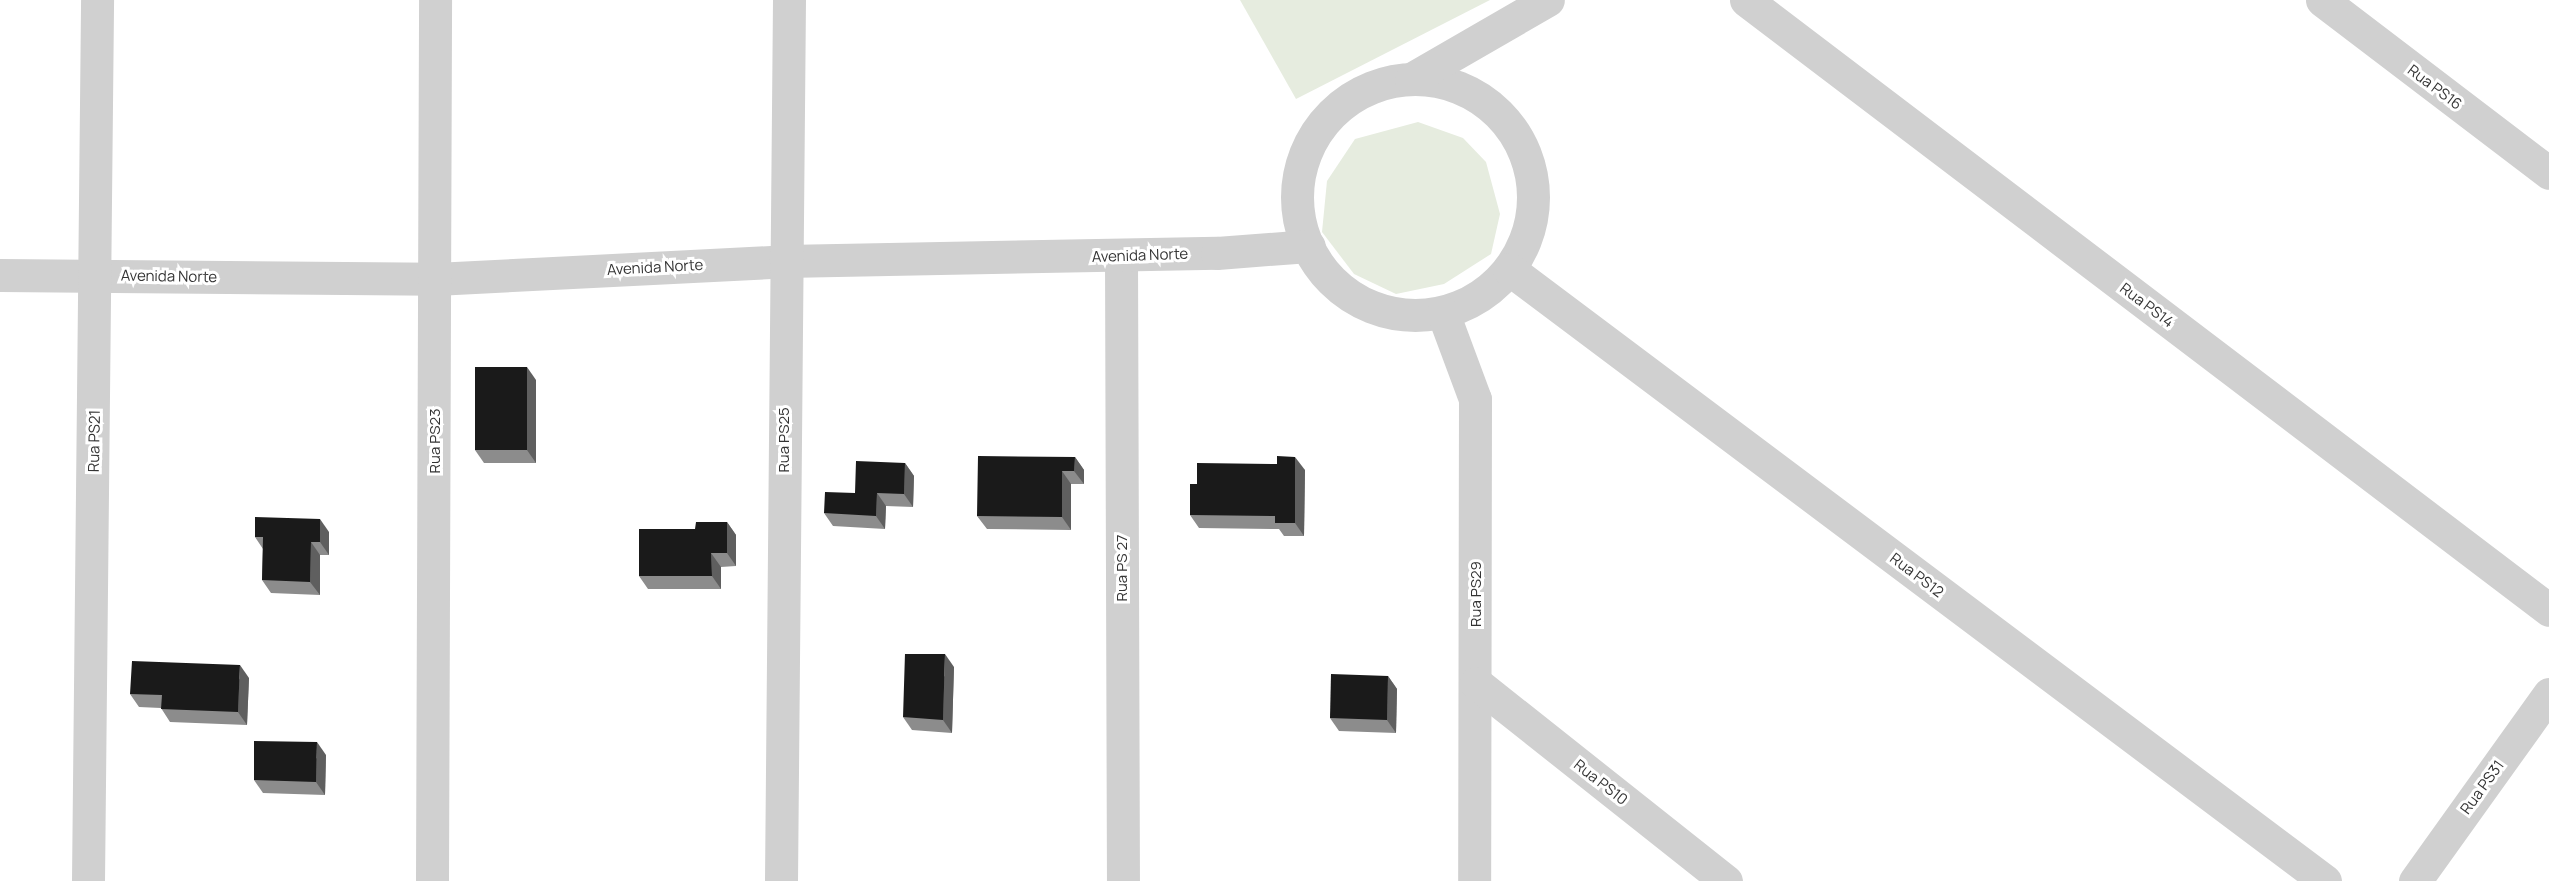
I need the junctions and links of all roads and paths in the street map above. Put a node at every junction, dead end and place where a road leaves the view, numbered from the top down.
1 (97, 0) edge
2 (435, 0) edge
3 (789, 0) edge
4 (1548, 0) edge
5 (1746, 0) edge
6 (2322, 0) edge
7 (1411, 79) junction
8 (2549, 173) edge
9 (1309, 246) junction
10 (1121, 256) junction
11 (785, 261) junction
12 (1509, 269) junction
13 (0, 275) edge
14 (97, 276) junction
15 (435, 279) junction
16 (1443, 313) junction
17 (2549, 610) edge
18 (1476, 683) junction
19 (2549, 694) edge
20 (88, 881) edge
21 (432, 881) edge
22 (781, 881) edge
23 (1124, 881) edge
24 (1474, 881) edge
25 (1726, 881) edge
26 (2325, 881) edge
27 (2415, 881) edge

1 - 14 street, Rua PS21
2 - 15 street, Rua PS23
3 - 11 street, Rua PS25
4 - 7 street
5 - 17 street, Rua PS14
6 - 8 street, Rua PS16
7 - 9 street
7 - 12 street
9 - 10 street, Avenida Norte
9 - 16 street
10 - 11 street, Avenida Norte
10 - 23 street, Rua PS 27
11 - 15 street, Avenida Norte
11 - 22 street, Rua PS25
12 - 16 street
12 - 26 street, Rua PS12
13 - 14 street, Avenida Norte
14 - 15 street, Avenida Norte
14 - 20 street, Rua PS21
15 - 21 street, Rua PS23
16 - 18 street, Rua PS29
18 - 24 street, Rua PS29
18 - 25 street, Rua PS10
19 - 27 street, Rua PS31

